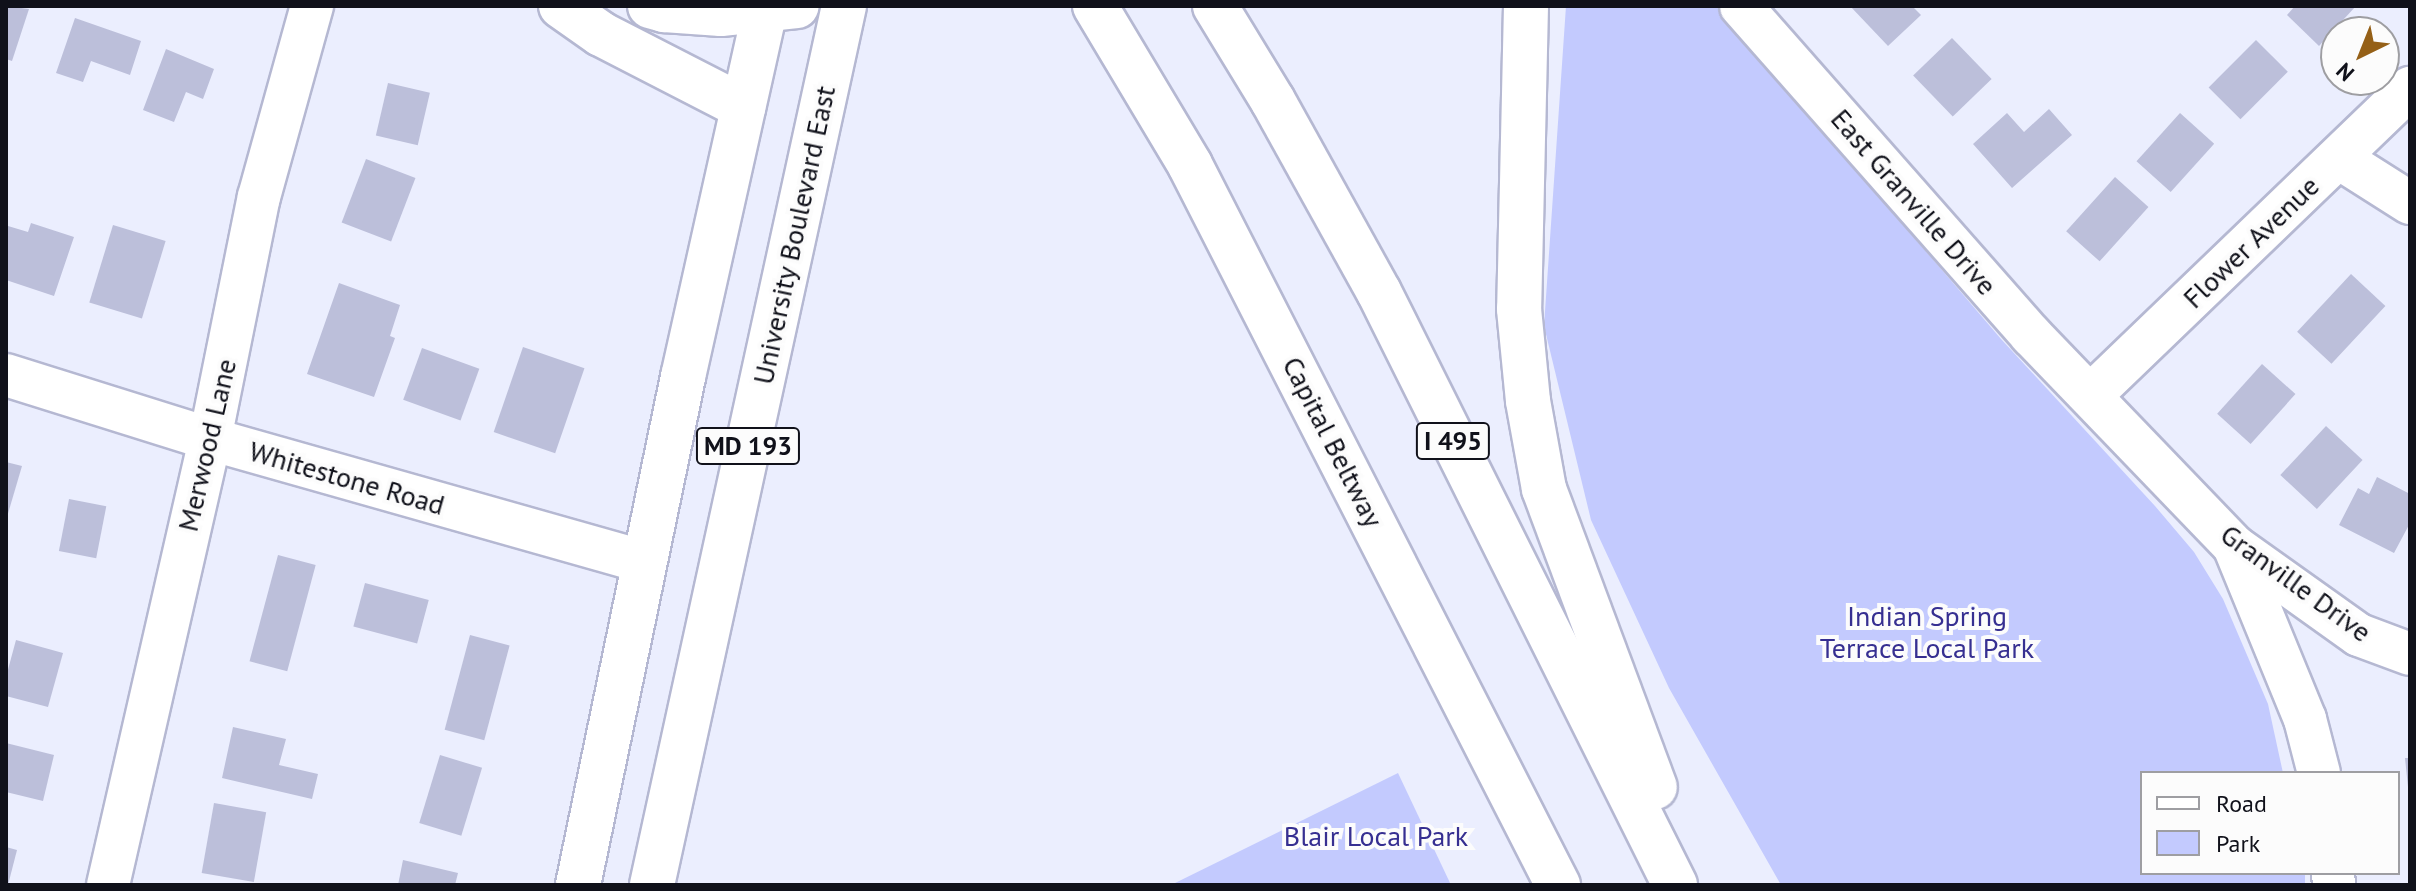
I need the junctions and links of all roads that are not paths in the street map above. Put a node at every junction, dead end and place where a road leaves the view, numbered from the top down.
1 (561, 6) edge
2 (650, 6) edge
3 (844, 6) edge
4 (1095, 6) edge
5 (1215, 6) edge
6 (1526, 6) edge
7 (1741, 6) edge
8 (776, 8) edge
9 (301, 9) edge
10 (2410, 88) edge
11 (743, 107) junction
12 (2339, 158) junction
13 (2410, 203) edge
14 (6, 375) edge
15 (2091, 395) junction
16 (210, 439) junction
17 (2234, 546) junction
18 (644, 562) junction
19 (2410, 654) edge
20 (2318, 771) edge
21 (108, 885) edge
22 (578, 885) edge
23 (652, 885) edge
24 (1558, 885) edge
25 (1675, 885) edge
26 (1696, 885) edge

1 - 11 main road
2 - 8 main road
3 - 23 main road, University Boulevard East / MD 193
4 - 24 main road, Capital Beltway
5 - 25 main road, I 495
6 - 26 main road
7 - 15 street, East Granville Drive
8 - 11 main road, MD 193
9 - 16 street, Merwood Lane
10 - 12 street, Flower Avenue
11 - 18 main road, MD 193
12 - 13 street
12 - 15 street, Flower Avenue
14 - 16 street, Whitestone Road
15 - 17 street, Granville Drive
16 - 18 street, Whitestone Road
16 - 21 street, Merwood Lane
17 - 19 street, Granville Drive
17 - 20 street
18 - 22 main road, MD 193

